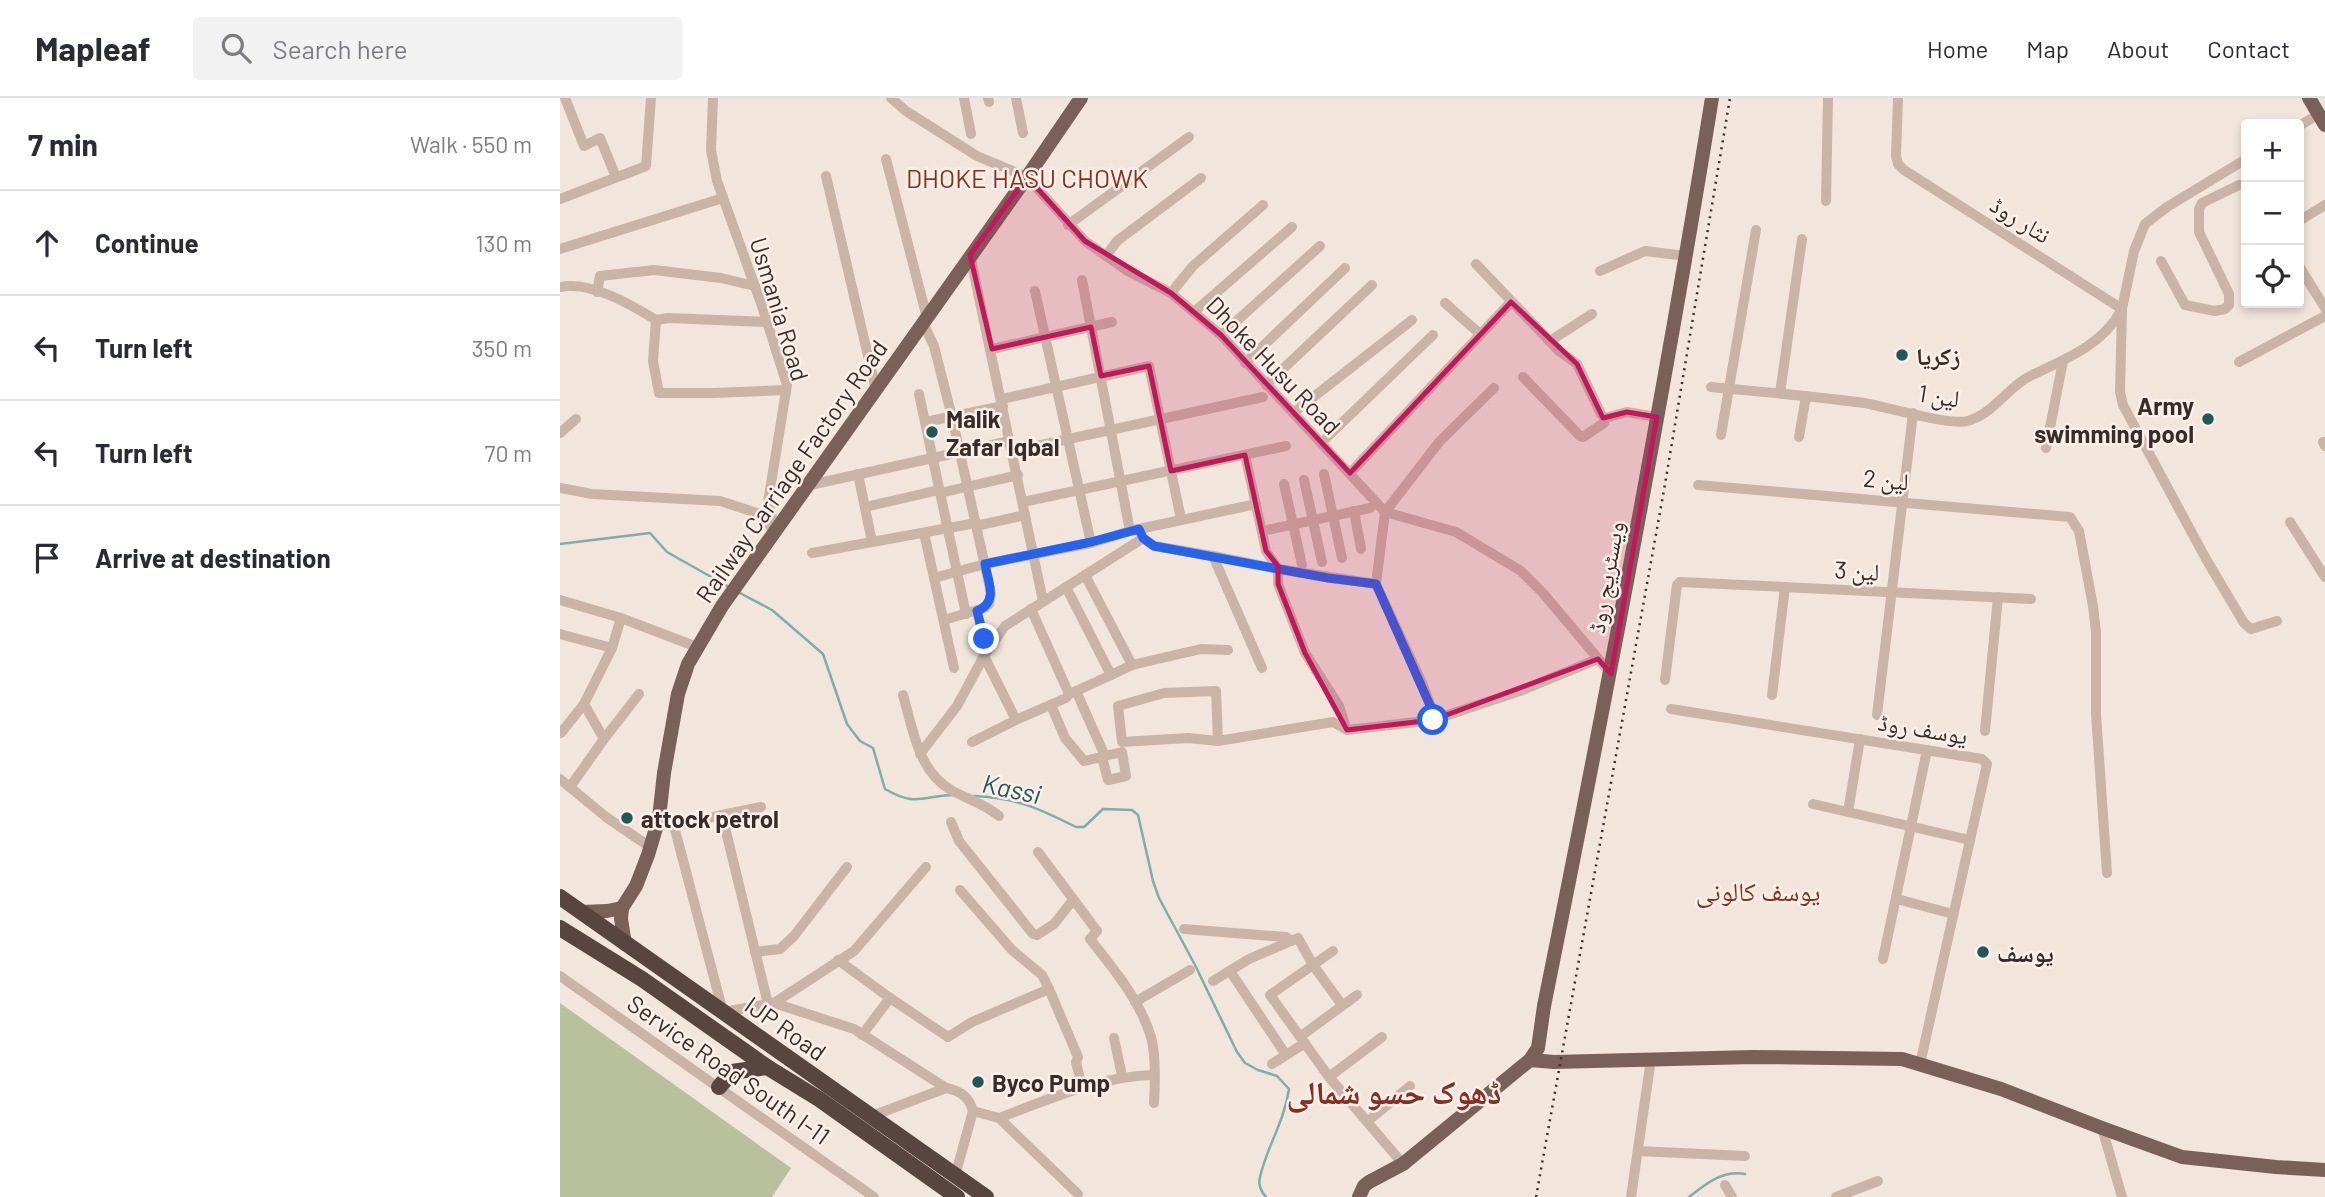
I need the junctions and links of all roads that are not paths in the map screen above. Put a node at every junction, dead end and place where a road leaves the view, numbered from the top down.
1 (565, 98) edge
2 (651, 98) edge
3 (713, 98) edge
4 (891, 98) edge
5 (964, 98) edge
6 (1016, 98) edge
7 (1081, 98) edge
8 (1712, 98) edge
9 (1829, 98) edge
10 (1898, 98) edge
11 (2309, 98) edge
12 (2322, 119) edge
13 (2304, 124) edge
14 (1023, 133) dead end
15 (971, 134) dead end
16 (1189, 137) dead end
17 (886, 159) dead end
18 (2241, 162) edge
19 (826, 176) dead end
20 (616, 177) junction
21 (1027, 177) junction
22 (1201, 178) dead end
23 (2241, 185) edge
24 (723, 198) junction
25 (560, 199) edge
26 (1826, 201) dead end
27 (1263, 205) dead end
28 (2325, 205) edge
29 (2304, 218) edge
30 (1068, 225) junction
31 (1292, 227) dead end
32 (1756, 230) dead end
33 (1802, 239) dead end
34 (1320, 246) dead end
35 (560, 249) edge
36 (970, 255) junction
37 (1106, 256) junction
38 (1686, 256) junction
39 (2161, 261) dead end
40 (1476, 264) dead end
41 (1345, 268) dead end
42 (1600, 271) dead end
43 (2304, 274) edge
44 (1082, 280) dead end
45 (1373, 285) dead end
46 (560, 286) edge
47 (755, 286) junction
48 (1035, 290) dead end
49 (597, 292) junction
50 (1171, 293) junction
51 (1511, 302) junction
52 (1445, 303) dead end
53 (2325, 308) edge
54 (2122, 309) junction
55 (1194, 312) junction
56 (1592, 314) dead end
57 (2325, 316) edge
58 (656, 320) junction
59 (925, 320) junction
60 (1412, 320) dead end
61 (767, 322) junction
62 (1112, 322) dead end
63 (1091, 327) junction
64 (1480, 334) junction
65 (1221, 335) junction
66 (1433, 335) dead end
67 (1045, 337) junction
68 (1550, 341) junction
69 (992, 349) junction
70 (2063, 361) junction
71 (2239, 362) dead end
72 (1245, 363) junction
73 (1101, 376) junction
74 (1523, 377) dead end
75 (1266, 385) junction
76 (1056, 386) junction
77 (1711, 387) dead end
78 (1494, 388) dead end
79 (1729, 389) junction
80 (786, 390) junction
81 (876, 390) junction
82 (1780, 393) junction
83 (919, 394) dead end
84 (1806, 396) junction
85 (1263, 397) dead end
86 (1003, 402) junction
87 (1293, 413) junction
88 (1913, 413) junction
89 (952, 417) junction
90 (1657, 417) junction
91 (1605, 418) junction
92 (576, 419) dead end
93 (1161, 419) junction
94 (925, 422) junction
95 (1111, 430) junction
96 (560, 433) edge
97 (1721, 435) dead end
98 (1799, 437) dead end
99 (1068, 439) junction
100 (1321, 443) junction
101 (1012, 446) junction
102 (1286, 446) dead end
103 (2046, 448) dead end
104 (960, 452) junction
105 (1245, 455) junction
106 (933, 458) junction
107 (1171, 471) junction
108 (1350, 473) junction
109 (858, 474) junction
110 (1324, 474) dead end
111 (1018, 475) junction
112 (1304, 480) dead end
113 (1121, 482) junction
114 (1284, 484) dead end
115 (810, 485) junction
116 (1699, 485) dead end
117 (560, 488) edge
118 (968, 488) junction
119 (1079, 490) junction
120 (940, 492) junction
121 (1023, 502) junction
122 (1903, 502) junction
123 (1256, 504) junction
124 (864, 507) junction
125 (1370, 508) dead end
126 (1354, 511) junction
127 (1385, 512) junction
128 (1026, 515) junction
129 (1333, 516) junction
130 (1181, 519) junction
131 (1313, 520) junction
132 (2290, 522) dead end
133 (1293, 524) junction
134 (976, 525) junction
135 (948, 529) junction
136 (1262, 531) junction
137 (776, 533) junction
138 (924, 533) junction
139 (1137, 533) junction
140 (872, 542) junction
141 (1091, 542) junction
142 (1361, 549) dead end
143 (812, 553) dead end
144 (1034, 554) junction
145 (1213, 556) junction
146 (1342, 558) dead end
147 (1322, 562) dead end
148 (985, 564) junction
149 (1302, 565) dead end
150 (1278, 569) junction
151 (957, 572) junction
152 (1085, 575) junction
153 (2325, 577) edge
154 (934, 578) junction
155 (1376, 584) junction
156 (1066, 587) junction
157 (1785, 587) junction
158 (1892, 593) junction
159 (1998, 597) junction
160 (2031, 599) dead end
161 (560, 600) edge
162 (1043, 601) junction
163 (1031, 608) junction
164 (972, 612) junction
165 (621, 618) junction
166 (944, 620) junction
167 (2277, 621) dead end
168 (560, 634) edge
169 (984, 639) dead end
170 (697, 647) junction
171 (612, 649) junction
172 (1228, 650) dead end
173 (984, 656) junction
174 (1598, 659) junction
175 (1132, 665) junction
176 (954, 668) dead end
177 (1262, 668) dead end
178 (1611, 674) junction
179 (1111, 675) junction
180 (1665, 680) dead end
181 (1073, 693) junction
182 (639, 694) dead end
183 (903, 695) dead end
184 (1772, 695) dead end
185 (584, 704) junction
186 (1051, 705) junction
187 (1671, 709) dead end
188 (1877, 715) dead end
189 (1436, 719) junction
190 (1016, 720) junction
191 (1348, 730) junction
192 (1985, 732) dead end
193 (561, 733) edge
194 (604, 739) junction
195 (1860, 739) junction
196 (1217, 741) junction
197 (972, 742) dead end
198 (1927, 750) junction
199 (920, 754) junction
200 (560, 779) edge
201 (570, 787) junction
202 (1814, 804) dead end
203 (761, 807) dead end
204 (1848, 812) junction
205 (722, 815) junction
206 (999, 816) dead end
207 (951, 822) dead end
208 (657, 824) junction
209 (674, 826) junction
210 (1912, 826) junction
211 (1970, 840) junction
212 (650, 847) junction
213 (1038, 852) dead end
214 (847, 867) dead end
215 (926, 867) dead end
216 (2107, 873) dead end
217 (960, 890) dead end
218 (560, 897) edge
219 (1897, 899) junction
220 (1073, 900) junction
221 (622, 908) junction
222 (581, 912) junction
223 (1953, 914) junction
224 (560, 928) edge
225 (1184, 929) dead end
226 (1291, 941) junction
227 (625, 944) junction
228 (1333, 951) dead end
229 (755, 952) junction
230 (1883, 959) dead end
231 (838, 960) junction
232 (1313, 965) junction
233 (1190, 970) dead end
234 (1230, 971) junction
235 (560, 976) edge
236 (1213, 981) dead end
237 (1046, 991) junction
238 (1270, 995) junction
239 (1357, 995) dead end
240 (890, 998) junction
241 (1135, 1002) junction
242 (771, 1004) junction
243 (1252, 1005) junction
244 (1342, 1005) junction
245 (723, 1012) junction
246 (862, 1035) junction
247 (1382, 1037) dead end
248 (728, 1038) junction
249 (1114, 1038) dead end
250 (1303, 1040) junction
251 (1286, 1055) junction
252 (1651, 1059) junction
253 (1530, 1060) junction
254 (1272, 1064) dead end
255 (1920, 1064) junction
256 (767, 1067) junction
257 (732, 1072) junction
258 (1154, 1075) junction
259 (1122, 1076) junction
260 (1329, 1077) junction
261 (1410, 1086) dead end
262 (719, 1087) junction
263 (1082, 1087) junction
264 (946, 1088) junction
265 (1154, 1103) dead end
266 (973, 1111) junction
267 (872, 1116) junction
268 (999, 1118) junction
269 (1368, 1121) junction
270 (2102, 1128) junction
271 (1638, 1151) junction
272 (1745, 1156) dead end
273 (1403, 1164) junction
274 (2325, 1170) edge
275 (955, 1176) junction
276 (1878, 1181) dead end
277 (1726, 1185) dead end
278 (1078, 1194) dead end
279 (874, 1197) edge
280 (957, 1197) edge
281 (986, 1197) edge
282 (1359, 1197) edge
283 (1631, 1197) edge
284 (1732, 1197) edge
285 (1836, 1197) edge
286 (2122, 1197) edge

1 - 20 street
2 - 20 street
3 - 24 street, Usmania Road
4 - 21 street, Dhoke Husu Road
5 - 15 street
6 - 14 street
7 - 21 main road, Railway Carriage Factory Road
8 - 38 main road, ویسٹریج روڈ
9 - 26 street
10 - 54 street, نثار روڈ
11 - 12 main road
12 - 13 street
16 - 30 street
17 - 59 street
18 - 54 street
19 - 81 street
20 - 25 street
21 - 30 street, Dhoke Husu Road
21 - 36 main road, Railway Carriage Factory Road
22 - 37 street
23 - 39 street
24 - 35 street
24 - 47 street, Usmania Road
27 - 50 street
28 - 29 street
30 - 37 street, Dhoke Husu Road
31 - 55 street
32 - 79 street
33 - 82 street
34 - 65 street
36 - 59 main road, Railway Carriage Factory Road
36 - 69 street
37 - 50 street, Dhoke Husu Road
38 - 42 street
38 - 90 main road, ویسٹریج روڈ
40 - 51 street
41 - 72 street
43 - 53 street
44 - 63 street
45 - 75 street
46 - 49 street
47 - 49 street
47 - 61 street, Usmania Road
48 - 67 street
49 - 58 street
50 - 55 street, Dhoke Husu Road
51 - 64 street
51 - 68 street
52 - 64 street
54 - 70 street, لین 1
54 - 167 street
55 - 65 street, Dhoke Husu Road
56 - 68 street
57 - 71 street
58 - 61 street
58 - 80 street
59 - 81 main road, Railway Carriage Factory Road
59 - 89 street
60 - 87 street
61 - 80 street, Usmania Road
62 - 63 street
63 - 67 street
63 - 73 street
64 - 108 street
65 - 72 street, Dhoke Husu Road
66 - 100 street
67 - 69 street
67 - 76 street
68 - 91 street
69 - 86 street
70 - 88 street, لین 1
70 - 103 street
72 - 75 street, Dhoke Husu Road
73 - 76 street
73 - 93 street
73 - 95 street
74 - 91 street
75 - 87 street, Dhoke Husu Road
76 - 86 street
76 - 99 street
77 - 79 street, لین 1
78 - 127 street
79 - 82 street, لین 1
79 - 97 street
80 - 137 street, Usmania Road
81 - 115 main road, Railway Carriage Factory Road
82 - 84 street, لین 1
83 - 94 street
84 - 88 street, لین 1
84 - 98 street
85 - 93 street
86 - 89 street
86 - 101 street
87 - 100 street, Dhoke Husu Road
88 - 122 street
89 - 94 street
89 - 104 street
90 - 91 street
90 - 178 main road, ویسٹریج روڈ
92 - 96 street
93 - 95 street
93 - 107 street
94 - 106 street
95 - 99 street
95 - 113 street
99 - 101 street
99 - 119 street
100 - 108 street, Dhoke Husu Road
101 - 104 street
101 - 111 street
102 - 105 street
104 - 106 street
104 - 118 street
105 - 107 street
105 - 123 street
106 - 109 street
106 - 120 street
107 - 113 street
107 - 130 street
108 - 127 street, Dhoke Husu Road
109 - 115 street
109 - 124 street
110 - 129 street
111 - 118 street
111 - 121 street
112 - 131 street
113 - 119 street
113 - 139 street
114 - 133 street
115 - 137 main road, Railway Carriage Factory Road
116 - 122 street, لین 2
117 - 137 street
118 - 120 street
118 - 134 street
119 - 121 street
119 - 141 street
120 - 124 street
120 - 135 street
121 - 128 street
122 - 158 street
122 - 216 street, لین 2
123 - 130 street
123 - 136 street
124 - 140 street
125 - 126 street
126 - 129 street
126 - 142 street
127 - 155 street
127 - 174 street
128 - 134 street
128 - 144 street
129 - 131 street
129 - 146 street
130 - 139 street
131 - 133 street
131 - 147 street
132 - 153 street
133 - 136 street
133 - 149 street
134 - 135 street
134 - 148 street
135 - 138 street
135 - 151 street
136 - 150 street
137 - 170 main road, Railway Carriage Factory Road
138 - 140 street
138 - 154 street
139 - 141 street
139 - 145 street
139 - 152 street
140 - 143 street
141 - 144 street
144 - 148 street
144 - 162 street
145 - 150 street
145 - 177 street
148 - 151 street
148 - 164 street
150 - 155 street
150 - 191 street
151 - 154 street
151 - 164 street
152 - 156 street
152 - 175 street
154 - 166 street
155 - 189 street
156 - 162 street
156 - 179 street
157 - 158 street, لین 3
157 - 180 street, لین 3
157 - 184 street
158 - 159 street, لین 3
158 - 188 street
159 - 160 street, لین 3
159 - 192 street
161 - 165 street
162 - 163 street
163 - 173 street
163 - 181 street
164 - 166 street
164 - 169 street
165 - 170 street
165 - 171 street
166 - 176 street
168 - 171 street
170 - 208 main road, Railway Carriage Factory Road
171 - 185 street
172 - 175 street
173 - 190 street
173 - 199 street
174 - 178 street
174 - 189 street
175 - 179 street
178 - 253 main road, ویسٹریج روڈ
179 - 181 street
181 - 186 street
181 - 186 street
182 - 194 street
183 - 199 street
185 - 193 street
185 - 194 street
186 - 190 street
187 - 195 street, یوسف روڈ
189 - 191 street
190 - 197 street
191 - 196 street
194 - 201 street
195 - 198 street, یوسف روڈ
195 - 204 street
196 - 196 street
198 - 210 street
198 - 211 street, یوسف روڈ
199 - 206 street
200 - 201 street
201 - 212 street
202 - 204 street
203 - 205 street
204 - 210 street
205 - 209 street
205 - 229 street
207 - 220 street
208 - 209 street
208 - 212 main road, Railway Carriage Factory Road
209 - 245 street
210 - 211 street
210 - 219 street
211 - 223 street, یوسف روڈ
212 - 221 main road, Railway Carriage Factory Road
213 - 220 street
214 - 229 street
215 - 231 street
217 - 237 street
218 - 222 highway, IJP Road
219 - 223 street
219 - 230 street
220 - 241 street
221 - 222 main road
221 - 227 main road
222 - 227 highway, IJP Road
223 - 255 street, یوسف روڈ
224 - 248 highway, IJP Road
225 - 226 street
226 - 232 street
226 - 234 street
227 - 245 highway, IJP Road
228 - 232 street
229 - 242 street
231 - 240 street
231 - 242 street
232 - 238 street
232 - 244 street
233 - 241 street
234 - 236 street
234 - 243 street
235 - 262 street, Service Road South I-11
237 - 240 street
237 - 263 street
238 - 243 street
238 - 250 street
239 - 244 street
240 - 246 street
241 - 258 street
242 - 245 street
242 - 246 street
243 - 251 street
244 - 250 street
245 - 267 highway, IJP Road
246 - 264 street
247 - 260 street
248 - 256 highway, IJP Road
248 - 257 highway
249 - 259 street
250 - 251 street
250 - 260 street
251 - 254 street
252 - 253 main road
252 - 255 main road
252 - 271 street
253 - 273 main road
255 - 270 main road
256 - 257 highway
256 - 280 highway, IJP Road
257 - 262 highway
258 - 259 street
258 - 265 street
259 - 263 street
260 - 269 street
261 - 269 street
262 - 279 street, Service Road South I-11
263 - 268 street
264 - 266 street
264 - 267 street
266 - 268 street
266 - 275 street
267 - 275 highway, IJP Road
268 - 278 street
269 - 273 street
270 - 274 main road
270 - 286 street
271 - 272 street
271 - 283 street
273 - 282 main road
275 - 281 highway, IJP Road
276 - 285 street
277 - 284 street

